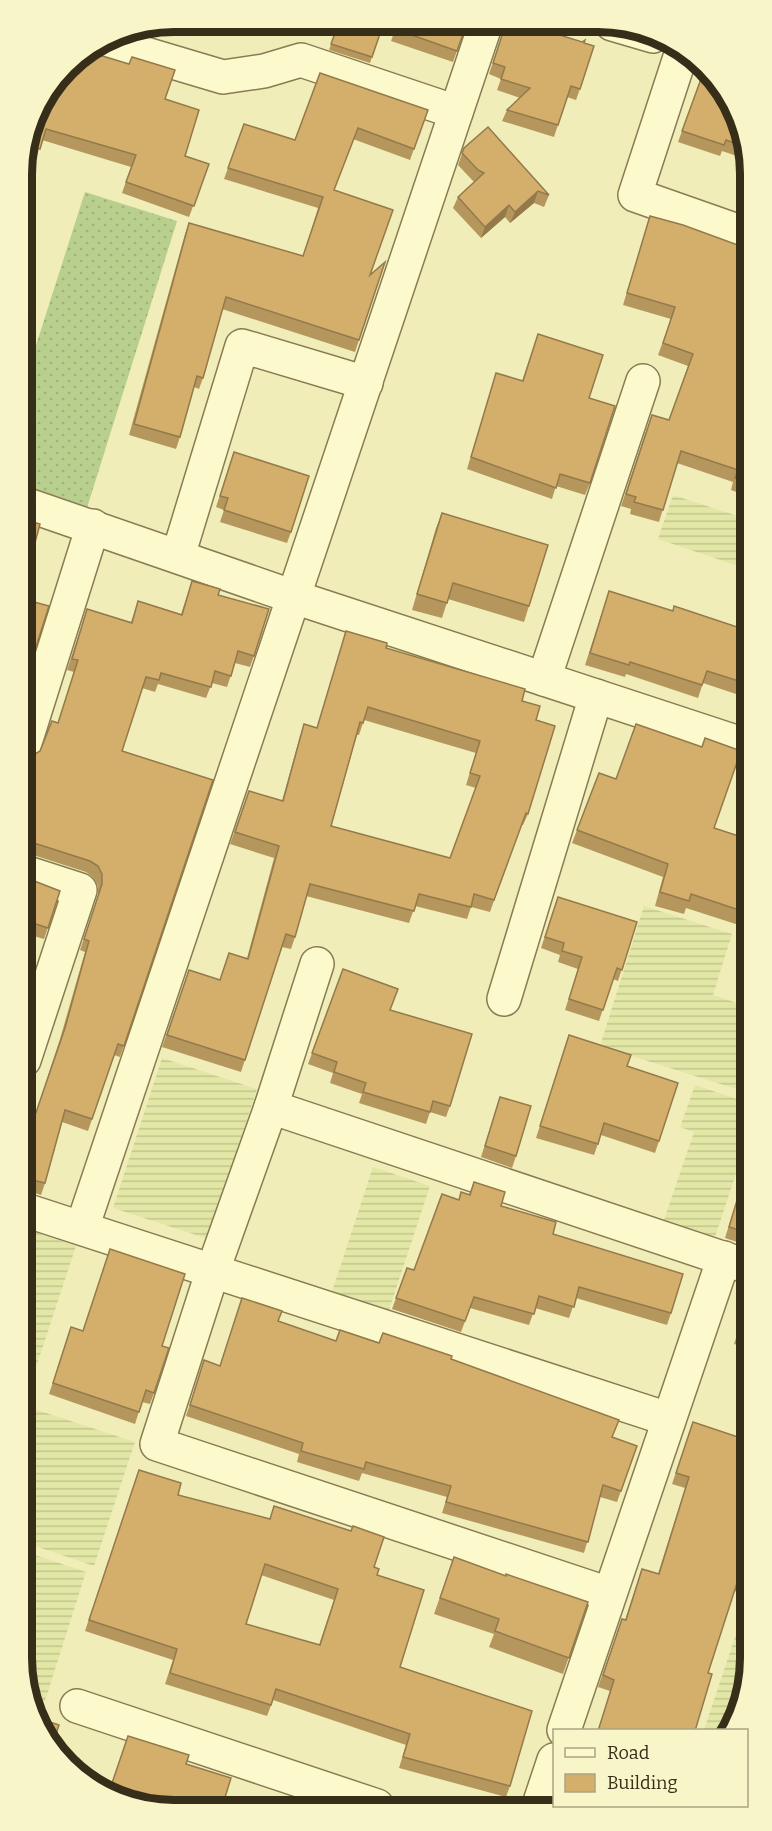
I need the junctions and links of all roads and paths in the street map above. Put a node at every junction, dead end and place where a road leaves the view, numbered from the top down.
1 (483, 32) edge
2 (114, 44) edge
3 (680, 57) edge
4 (456, 112) junction
5 (740, 232) edge
6 (644, 381) dead end
7 (366, 383) junction
8 (32, 506) edge
9 (93, 526) junction
10 (178, 556) junction
11 (294, 597) junction
12 (544, 679) junction
13 (596, 696) junction
14 (32, 720) edge
15 (740, 743) edge
16 (32, 875) edge
17 (316, 964) dead end
18 (504, 999) dead end
19 (32, 1036) edge
20 (271, 1107) junction
21 (32, 1212) edge
22 (82, 1228) junction
23 (737, 1262) edge
24 (213, 1270) junction
25 (668, 1419) junction
26 (609, 1594) junction
27 (77, 1706) dead end
28 (565, 1729) edge
29 (553, 1766) edge
30 (359, 1800) edge
31 (541, 1800) edge

1 - 4 street
2 - 4 street
3 - 5 street
4 - 7 street
6 - 12 street
7 - 10 street
7 - 11 street
8 - 9 street
9 - 10 street
9 - 14 street
10 - 11 street
11 - 12 street
11 - 22 street
12 - 13 street
13 - 15 street
13 - 18 street
16 - 19 street
17 - 20 street
20 - 23 street
20 - 24 street
21 - 22 street
22 - 24 street
23 - 25 street
24 - 25 street
24 - 26 street
25 - 26 street
26 - 28 street
27 - 30 street
29 - 31 street

